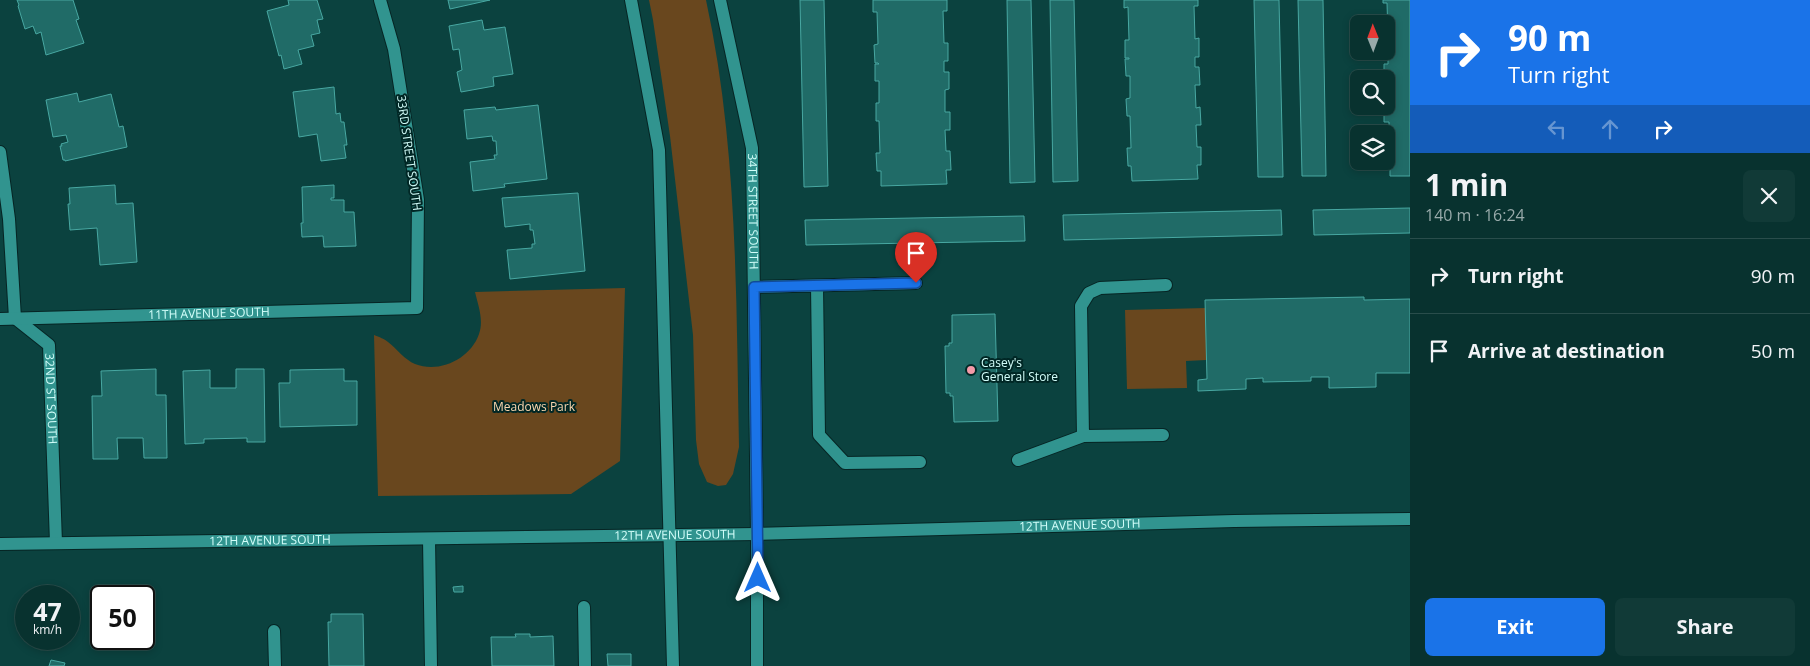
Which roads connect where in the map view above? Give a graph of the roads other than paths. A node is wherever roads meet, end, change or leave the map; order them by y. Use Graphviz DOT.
graph roads {
  1 [pos="380,0"];
  2 [pos="631,0"];
  3 [pos="720,0"];
  4 [pos="0,152"];
  5 [pos="916,283"];
  6 [pos="1166,285"];
  7 [pos="816,286"];
  8 [pos="754,287"];
  9 [pos="417,308"];
  10 [pos="15,318"];
  11 [pos="0,319"];
  12 [pos="0,329"];
  13 [pos="1164,435"];
  14 [pos="1083,436"];
  15 [pos="1018,460"];
  16 [pos="920,462"];
  17 [pos="1410,519"];
  18 [pos="757,534"];
  19 [pos="671,535"];
  20 [pos="430,539"];
  21 [pos="56,543"];
  22 [pos="0,544"];
  23 [pos="584,607"];
  24 [pos="274,631"];
  25 [pos="275,666"];
  26 [pos="431,666"];
  27 [pos="585,666"];
  28 [pos="673,666"];
  29 [pos="757,666"];
  1 -- 9 [label="street, 33RD STREET SOUTH"];
  2 -- 19 [label="street"];
  3 -- 8 [label="street, 34TH STREET SOUTH"];
  4 -- 10 [label="street"];
  5 -- 7 [label="street"];
  6 -- 14 [label="street"];
  7 -- 8 [label="street"];
  7 -- 16 [label="street"];
  8 -- 18 [label="street, 34TH STREET SOUTH"];
  9 -- 10 [label="street, 11TH AVENUE SOUTH"];
  10 -- 11 [label="street, 11TH AVENUE SOUTH"];
  10 -- 12 [label="street"];
  10 -- 21 [label="street, 32ND ST SOUTH"];
  13 -- 14 [label="street"];
  14 -- 15 [label="street"];
  17 -- 18 [label="street, 12TH AVENUE SOUTH"];
  18 -- 19 [label="street, 12TH AVENUE SOUTH"];
  18 -- 29 [label="street, 34TH STREET SOUTH"];
  19 -- 20 [label="street, 12TH AVENUE SOUTH"];
  19 -- 28 [label="street"];
  20 -- 21 [label="street, 12TH AVENUE SOUTH"];
  20 -- 26 [label="street"];
  21 -- 22 [label="street, 12TH AVENUE SOUTH"];
  23 -- 27 [label="street"];
  24 -- 25 [label="street"];
}
